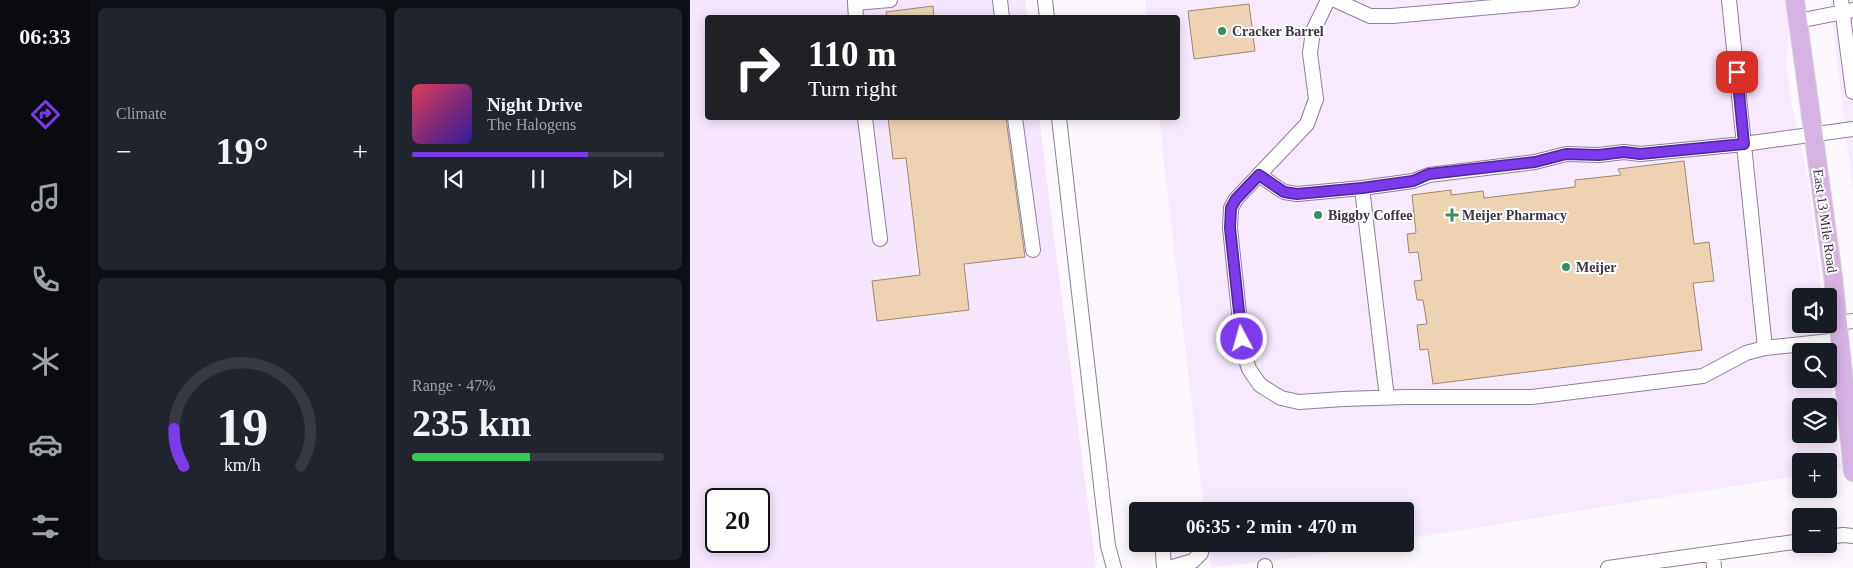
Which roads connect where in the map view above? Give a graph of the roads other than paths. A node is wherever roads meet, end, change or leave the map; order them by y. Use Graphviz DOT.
graph roads {
  1 [pos="890,0"];
  2 [pos="1000,0"];
  3 [pos="1045,0"];
  4 [pos="1328,0"];
  5 [pos="1335,0"];
  6 [pos="1572,0"];
  7 [pos="1729,0"];
  8 [pos="1795,0"];
  9 [pos="855,7"];
  10 [pos="1846,7"];
  11 [pos="1002,15"];
  12 [pos="1047,15"];
  13 [pos="1798,21"];
  14 [pos="1853,92"];
  15 [pos="865,120"];
  16 [pos="1015,120"];
  17 [pos="1059,120"];
  18 [pos="1853,129"];
  19 [pos="1813,134"];
  20 [pos="1744,144"];
  21 [pos="1259,175"];
  22 [pos="1362,188"];
  23 [pos="880,239"];
  24 [pos="1033,250"];
  25 [pos="1846,322"];
  26 [pos="1840,340"];
  27 [pos="1765,348"];
  28 [pos="1387,398"];
  29 [pos="1851,434"];
  30 [pos="1853,469"];
  31 [pos="1837,536"];
  32 [pos="1853,536"];
  33 [pos="1792,543"];
  34 [pos="1163,552"];
  35 [pos="1201,552"];
  36 [pos="1714,561"];
  37 [pos="1114,568"];
  38 [pos="1164,568"];
  39 [pos="1169,568"];
  40 [pos="1608,568"];
  1 -- 9 [label="street"];
  2 -- 11 [label="street"];
  3 -- 12 [label="street"];
  4 -- 21 [label="street"];
  5 -- 6 [label="street"];
  7 -- 20 [label="street"];
  8 -- 13 [label="main road, East 13 Mile Road"];
  10 -- 13 [label="street"];
  10 -- 14 [label="street"];
  13 -- 19 [label="main road, East 13 Mile Road"];
  15 -- 23 [label="street"];
  16 -- 24 [label="street"];
  17 -- 37 [label="street"];
  18 -- 19 [label="street"];
  19 -- 20 [label="street"];
  19 -- 25 [label="main road, East 13 Mile Road"];
  20 -- 22 [label="street"];
  20 -- 27 [label="street"];
  21 -- 22 [label="street"];
  21 -- 28 [label="street"];
  22 -- 28 [label="street"];
  25 -- 26 [label="main road, East 13 Mile Road"];
  26 -- 27 [label="street"];
  26 -- 29 [label="main road, East 13 Mile Road"];
  27 -- 28 [label="street"];
  29 -- 30 [label="main road, East 13 Mile Road"];
  31 -- 32 [label="street"];
  33 -- 36 [label="street"];
  34 -- 38 [label="street"];
  35 -- 39 [label="street"];
  36 -- 40 [label="street"];
}
